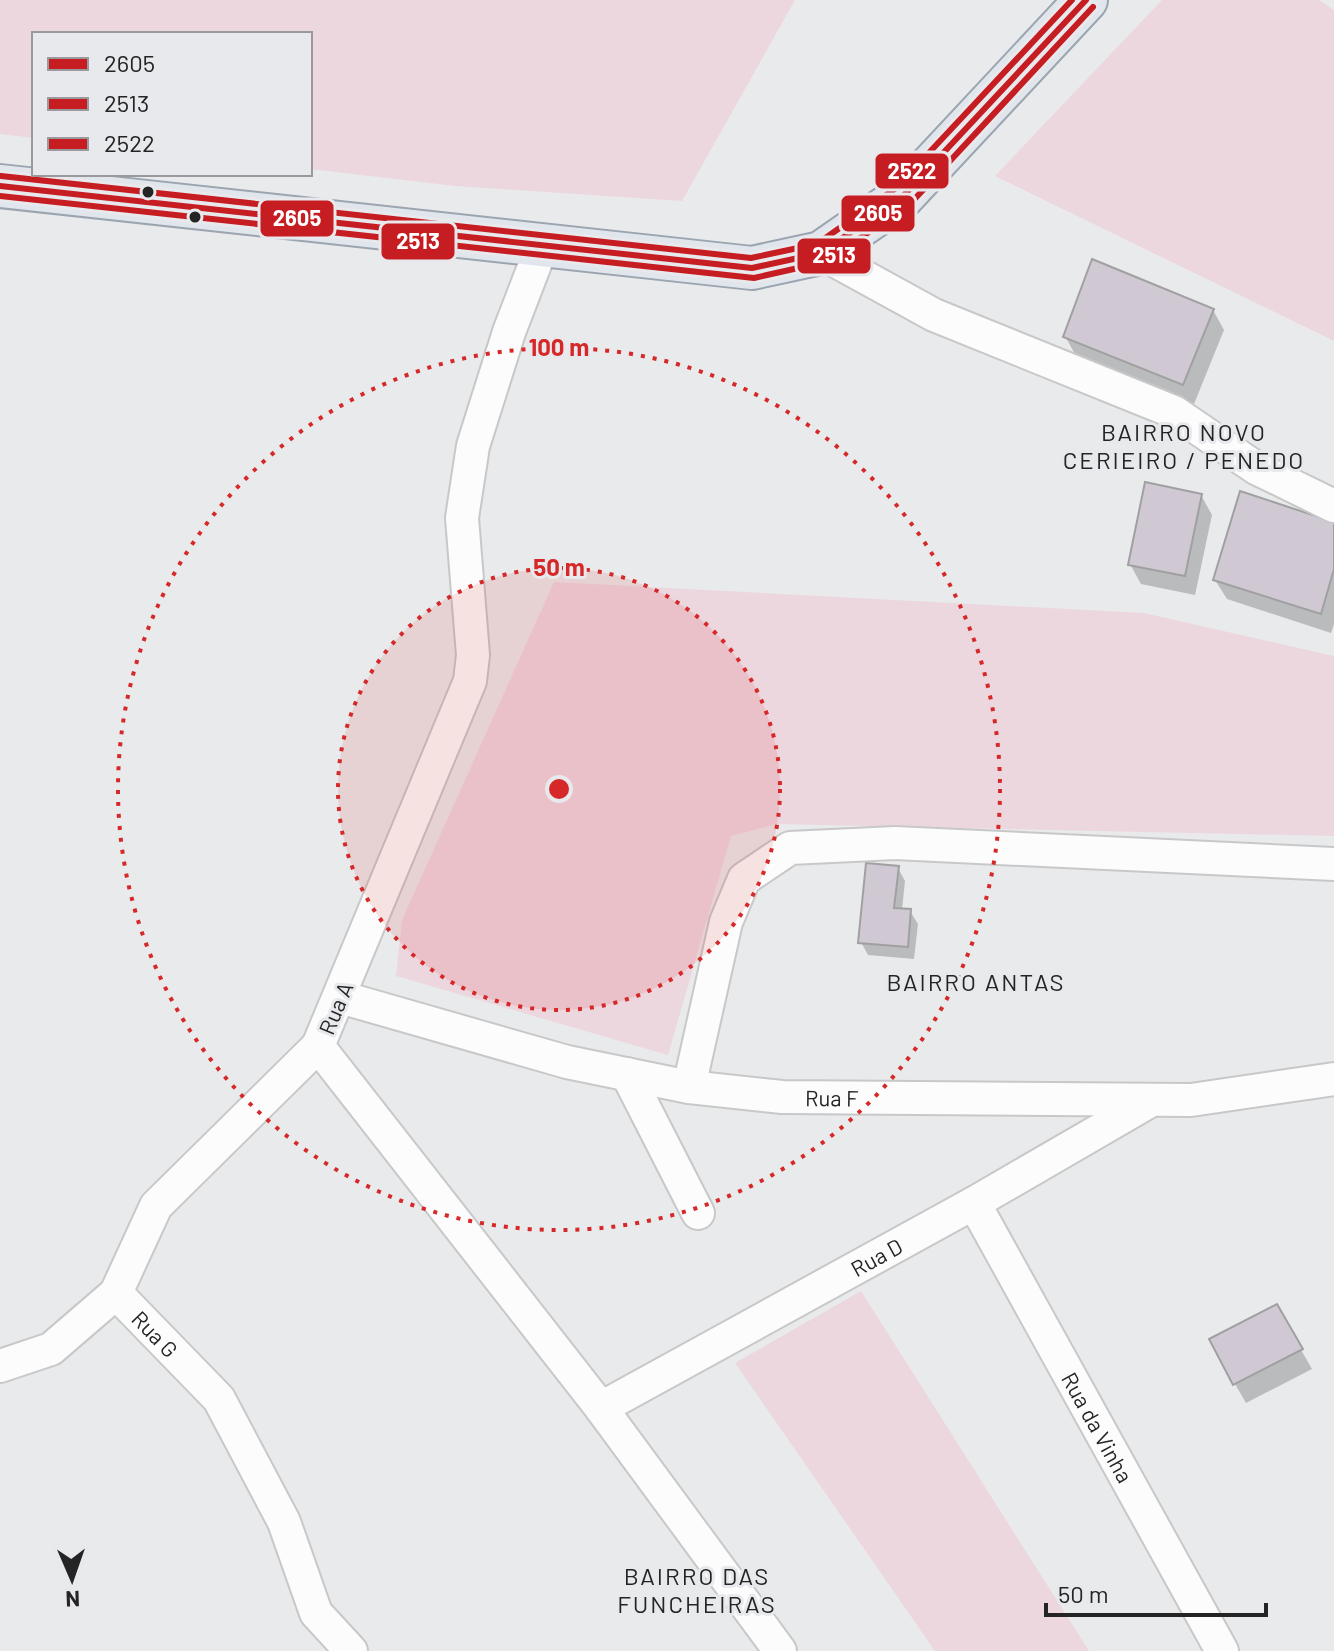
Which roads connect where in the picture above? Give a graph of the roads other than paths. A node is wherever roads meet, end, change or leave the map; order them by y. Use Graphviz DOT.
graph roads {
  1 [pos="1086,0"];
  2 [pos="0,186"];
  3 [pos="542,246"];
  4 [pos="821,253"];
  5 [pos="1334,506"];
  6 [pos="1334,864"];
  7 [pos="340,997"];
  8 [pos="318,1046"];
  9 [pos="627,1074"];
  10 [pos="1334,1079"];
  11 [pos="689,1087"];
  12 [pos="1150,1101"];
  13 [pos="974,1203"];
  14 [pos="698,1213"];
  15 [pos="116,1293"];
  16 [pos="0,1366"];
  17 [pos="601,1408"];
  18 [pos="351,1651"];
  19 [pos="780,1651"];
  20 [pos="1222,1651"];
  1 -- 4 [label="main road"];
  2 -- 3 [label="main road"];
  3 -- 4 [label="main road"];
  3 -- 7 [label="street, Rua A"];
  4 -- 5 [label="street"];
  6 -- 11 [label="street"];
  7 -- 8 [label="street, Rua A"];
  7 -- 9 [label="street, Rua F"];
  8 -- 15 [label="street, Rua G"];
  8 -- 17 [label="street, Rua A"];
  9 -- 11 [label="street, Rua F"];
  9 -- 14 [label="street"];
  10 -- 12 [label="street, Rua F"];
  11 -- 12 [label="street, Rua F"];
  12 -- 13 [label="street, Rua D"];
  13 -- 17 [label="street, Rua D"];
  13 -- 20 [label="street, Rua da Vinha"];
  15 -- 16 [label="street"];
  15 -- 18 [label="street, Rua G"];
  17 -- 19 [label="street, Rua A"];
}
